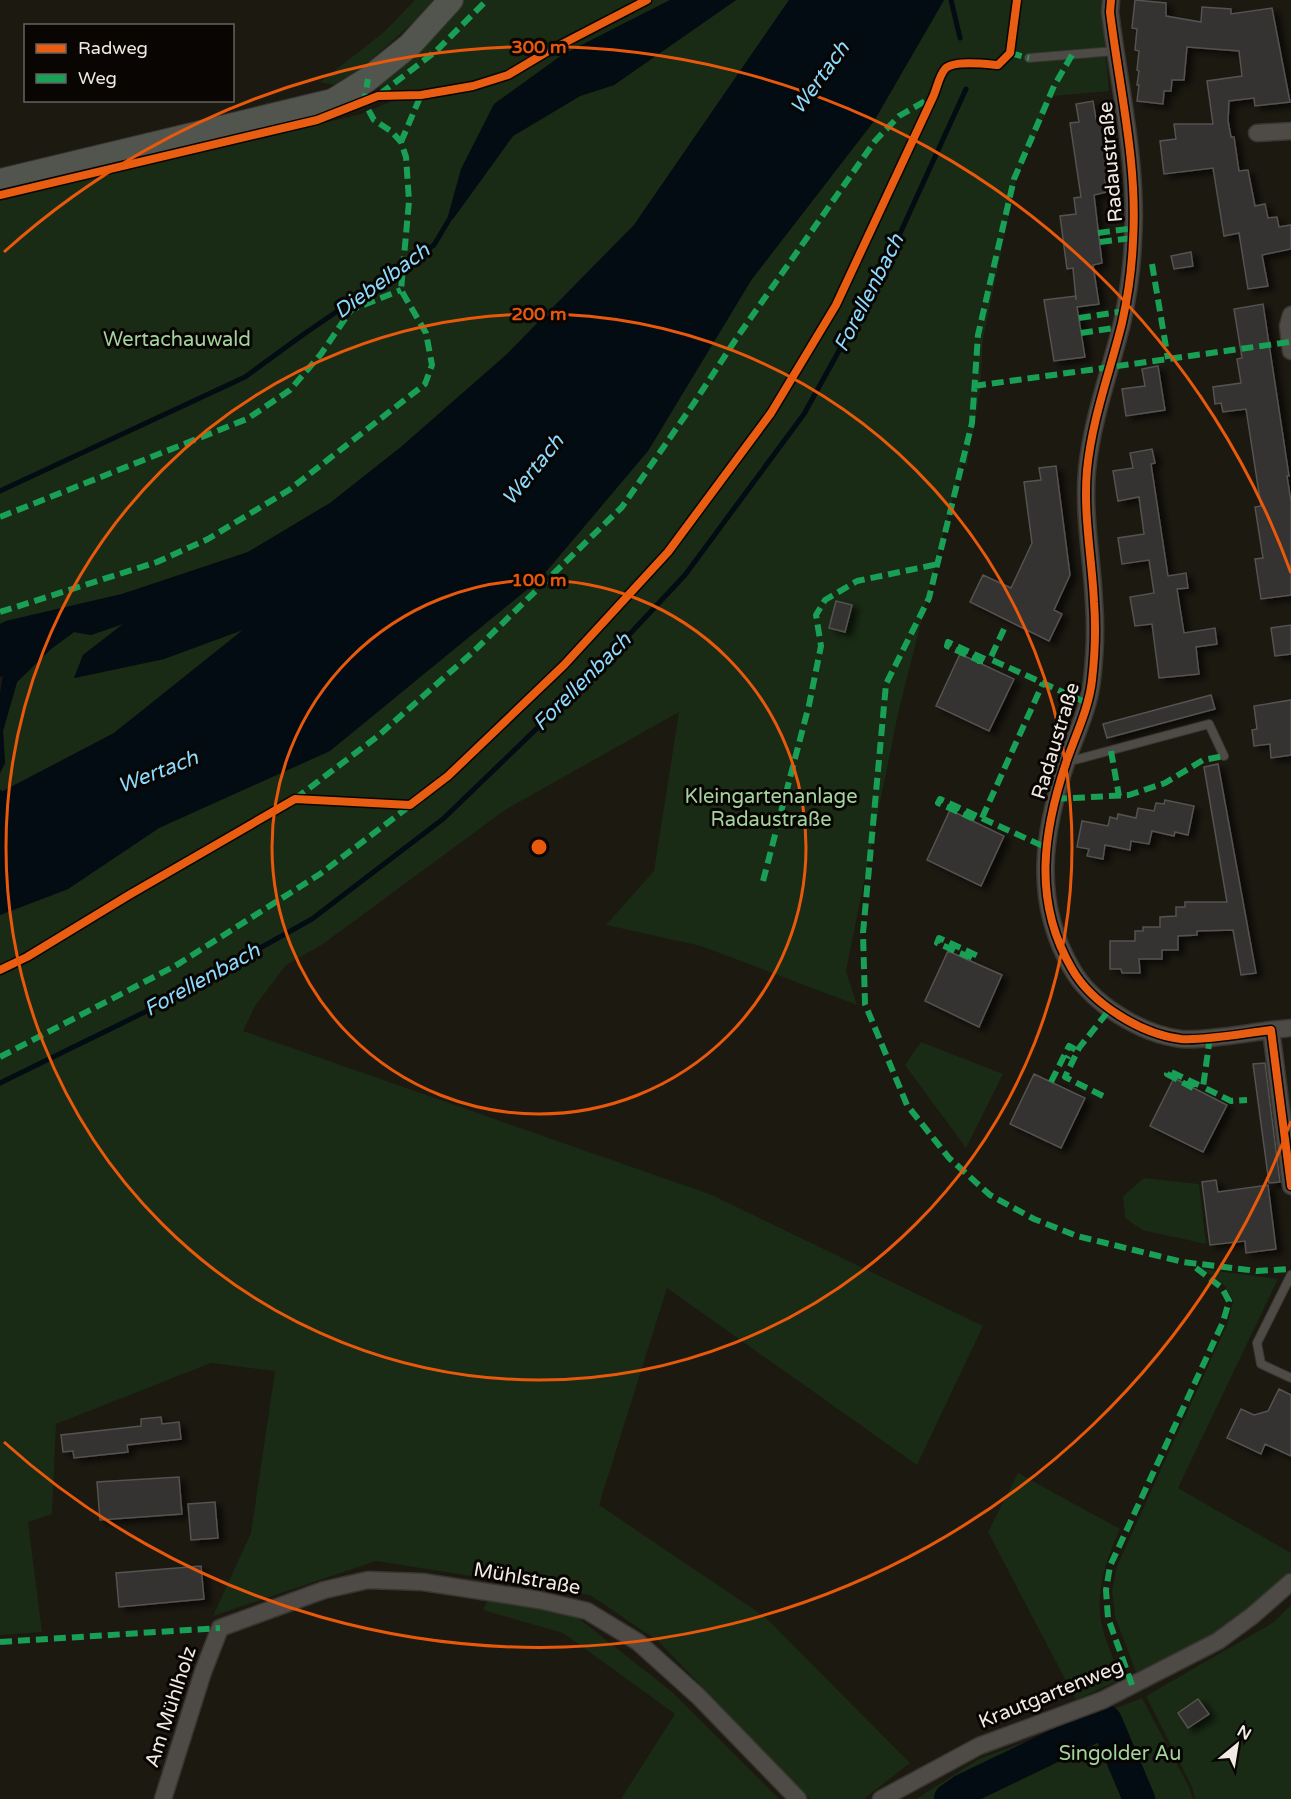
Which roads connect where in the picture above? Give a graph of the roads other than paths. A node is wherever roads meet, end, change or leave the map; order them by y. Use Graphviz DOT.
graph roads {
  1 [pos="451,0"];
  2 [pos="1112,0"];
  3 [pos="1114,51"];
  4 [pos="1029,58"];
  5 [pos="1291,131"];
  6 [pos="1257,133"];
  7 [pos="0,181"];
  8 [pos="1291,315"];
  9 [pos="1291,351"];
  10 [pos="1224,756"];
  11 [pos="1066,762"];
  12 [pos="1291,1028"];
  13 [pos="1271,1030"];
  14 [pos="1291,1186"];
  15 [pos="1291,1275"];
  16 [pos="1291,1378"];
  17 [pos="1291,1582"];
  18 [pos="220,1628"];
  19 [pos="162,1799"];
  20 [pos="798,1799"];
  21 [pos="881,1799"];
  1 -- 7 [label="street"];
  2 -- 3 [label="street, Radaustraße"];
  3 -- 4 [label="lane"];
  3 -- 11 [label="street, Radaustraße"];
  5 -- 6 [label="street"];
  8 -- 9 [label="street"];
  10 -- 11 [label="lane"];
  11 -- 13 [label="street, Radaustraße"];
  12 -- 13 [label="street, Radaustraße"];
  13 -- 14 [label="street"];
  15 -- 16 [label="lane"];
  17 -- 21 [label="street, Krautgartenweg"];
  18 -- 19 [label="street, Am Mühlholz"];
  18 -- 20 [label="street, Mühlstraße"];
}
